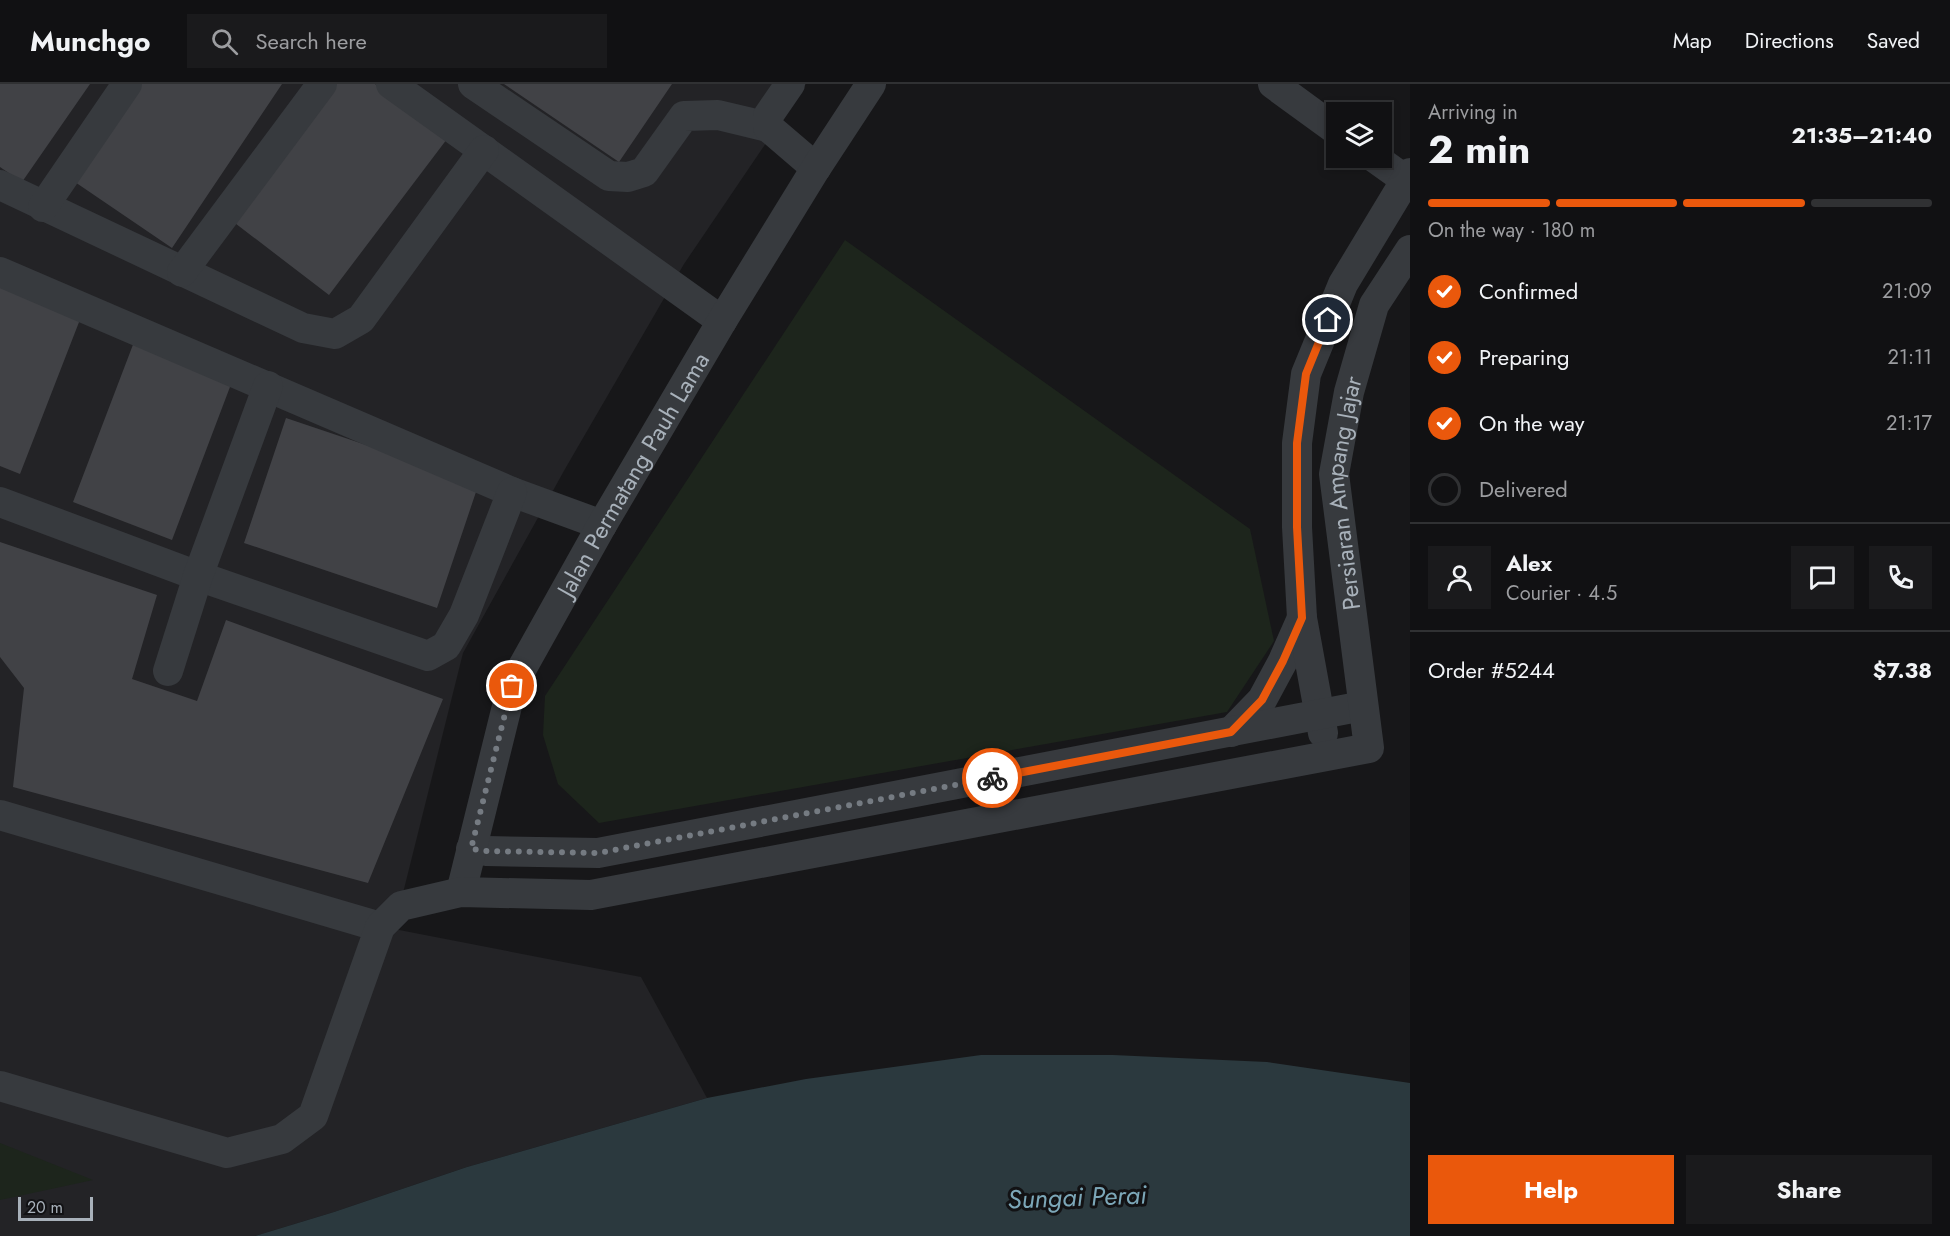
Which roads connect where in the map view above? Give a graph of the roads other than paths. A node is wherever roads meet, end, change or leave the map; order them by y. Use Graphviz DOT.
graph roads {
  1 [pos="128,84"];
  2 [pos="322,84"];
  3 [pos="391,84"];
  4 [pos="473,84"];
  5 [pos="790,84"];
  6 [pos="871,84"];
  7 [pos="1273,84"];
  8 [pos="1326,123"];
  9 [pos="768,127"];
  10 [pos="484,150"];
  11 [pos="816,168"];
  12 [pos="1392,168"];
  13 [pos="1408,178"];
  14 [pos="0,185"];
  15 [pos="43,207"];
  16 [pos="1410,250"];
  17 [pos="0,272"];
  18 [pos="182,272"];
  19 [pos="722,321"];
  20 [pos="268,386"];
  21 [pos="513,492"];
  22 [pos="0,502"];
  23 [pos="602,525"];
  24 [pos="198,576"];
  25 [pos="1302,618"];
  26 [pos="168,671"];
  27 [pos="1363,706"];
  28 [pos="1320,714"];
  29 [pos="1231,732"];
  30 [pos="1328,756"];
  31 [pos="0,815"];
  32 [pos="471,849"];
  33 [pos="461,892"];
  34 [pos="380,927"];
  35 [pos="0,1086"];
  1 -- 15 [label="street"];
  2 -- 18 [label="street"];
  3 -- 10 [label="street"];
  4 -- 9 [label="street"];
  5 -- 9 [label="street"];
  6 -- 11 [label="street, Jalan Permatang Pauh Lama"];
  7 -- 8 [label="street"];
  9 -- 11 [label="street"];
  10 -- 18 [label="street"];
  10 -- 19 [label="street"];
  11 -- 19 [label="street, Jalan Permatang Pauh Lama"];
  12 -- 13 [label="street"];
  13 -- 25 [label="street, Persiaran Ampang Jajar"];
  14 -- 15 [label="street"];
  15 -- 18 [label="street"];
  16 -- 27 [label="street, Persiaran Ampang Jajar"];
  17 -- 20 [label="street"];
  19 -- 23 [label="street, Jalan Permatang Pauh Lama"];
  20 -- 21 [label="street"];
  20 -- 24 [label="street"];
  21 -- 23 [label="street"];
  21 -- 24 [label="street"];
  22 -- 24 [label="street"];
  23 -- 32 [label="street, Jalan Permatang Pauh Lama"];
  24 -- 26 [label="street"];
  25 -- 28 [label="street, Persiaran Ampang Jajar"];
  25 -- 29 [label="street"];
  27 -- 28 [label="street"];
  27 -- 30 [label="street, Persiaran Ampang Jajar"];
  28 -- 29 [label="street"];
  28 -- 30 [label="street, Persiaran Ampang Jajar"];
  29 -- 32 [label="street"];
  30 -- 33 [label="street"];
  31 -- 34 [label="street"];
  32 -- 33 [label="street, Jalan Permatang Pauh Lama"];
  33 -- 34 [label="street"];
  34 -- 35 [label="street"];
}
